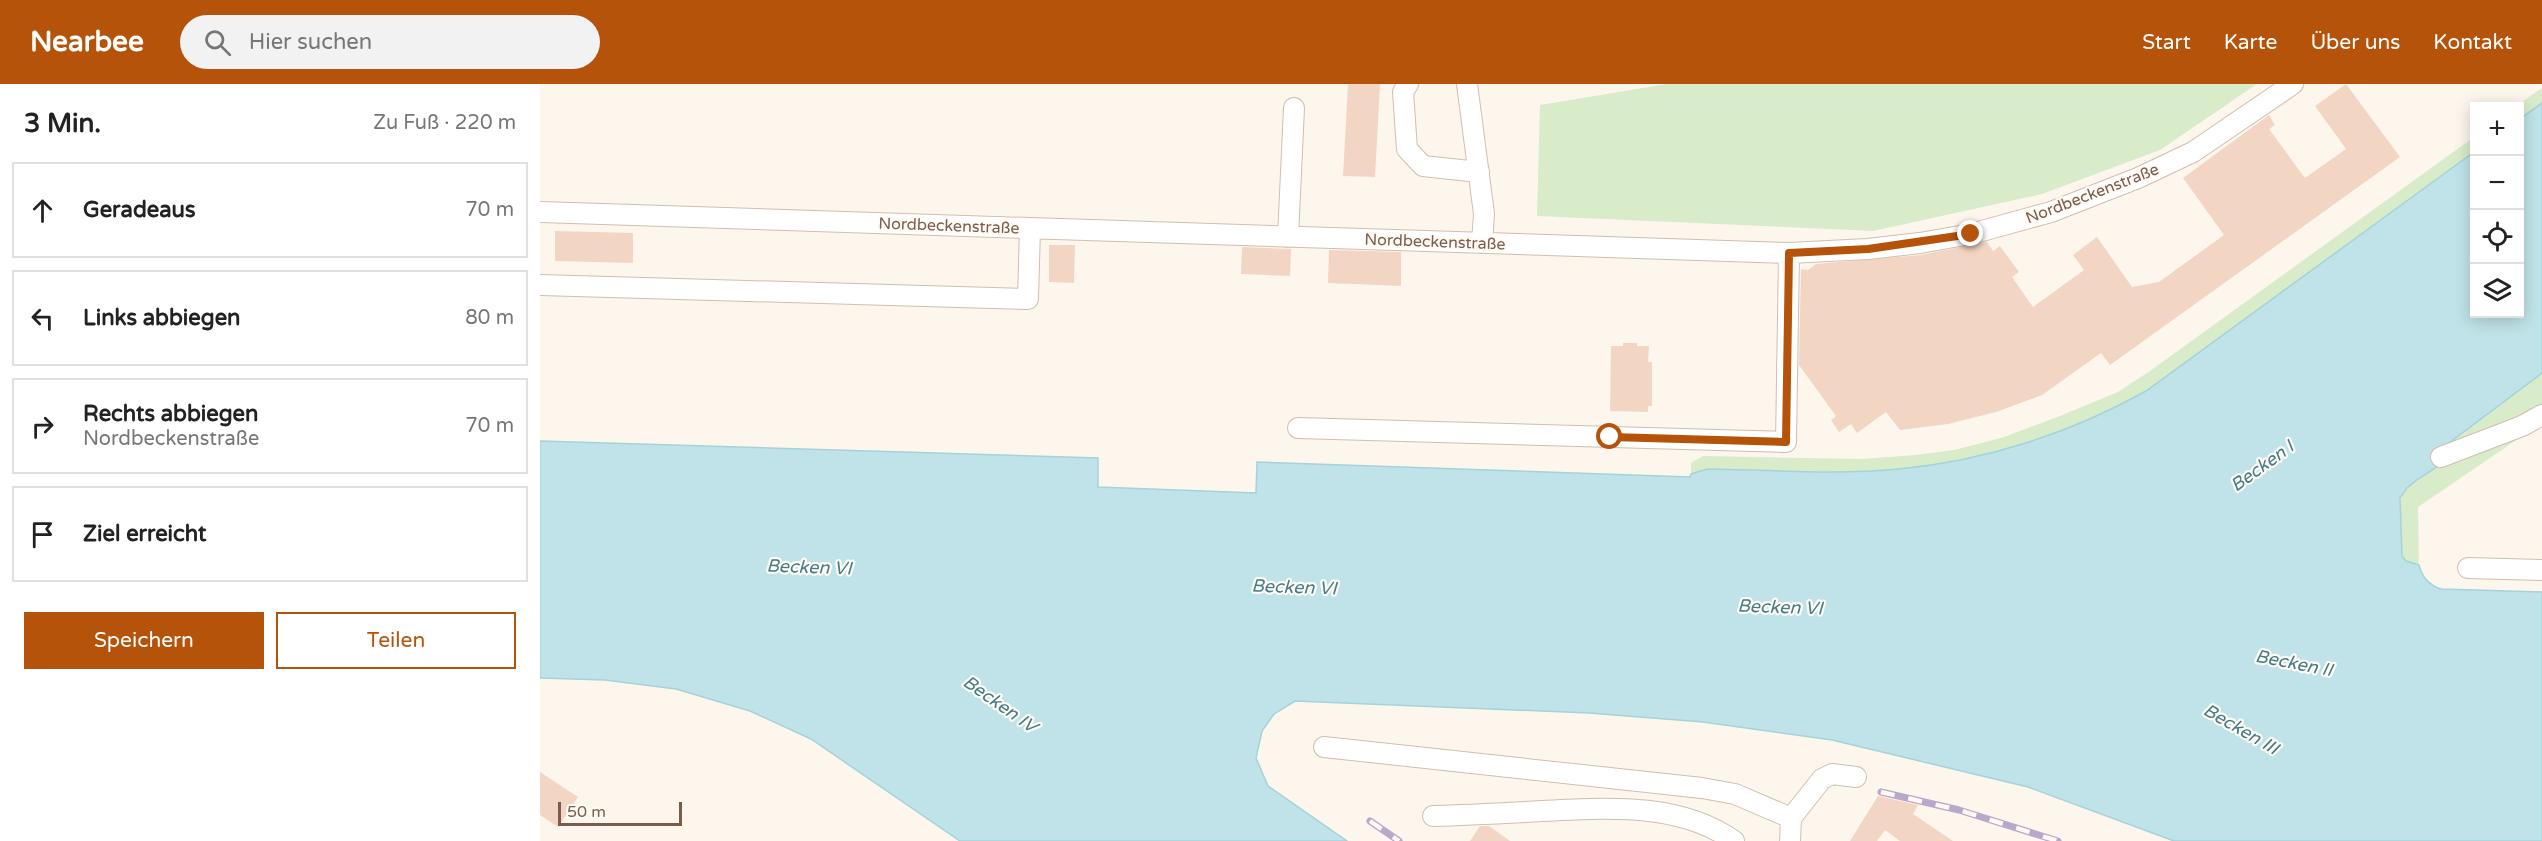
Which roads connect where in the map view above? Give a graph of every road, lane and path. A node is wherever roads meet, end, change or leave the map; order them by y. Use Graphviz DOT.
graph roads {
  1 [pos="1408,84"];
  2 [pos="1467,84"];
  3 [pos="2292,84"];
  4 [pos="1294,108"];
  5 [pos="1479,172"];
  6 [pos="540,212"];
  7 [pos="1030,234"];
  8 [pos="1288,237"];
  9 [pos="1482,243"];
  10 [pos="1789,253"];
  11 [pos="540,285"];
  12 [pos="2542,415"];
  13 [pos="1298,428"];
  14 [pos="2441,457"];
  15 [pos="2468,568"];
  16 [pos="2542,570"];
  17 [pos="1324,747"];
  18 [pos="1856,777"];
  19 [pos="1433,816"];
  20 [pos="1791,818"];
  21 [pos="1734,841"];
  22 [pos="1790,841"];
  1 -- 5 [label="street"];
  2 -- 5 [label="street"];
  3 -- 10 [label="street, Nordbeckenstraße"];
  4 -- 8 [label="street"];
  5 -- 9 [label="street"];
  6 -- 7 [label="street, Nordbeckenstraße"];
  7 -- 8 [label="street, Nordbeckenstraße"];
  7 -- 11 [label="street"];
  8 -- 9 [label="street, Nordbeckenstraße"];
  9 -- 10 [label="street, Nordbeckenstraße"];
  10 -- 13 [label="street"];
  12 -- 14 [label="street"];
  15 -- 16 [label="street"];
  17 -- 20 [label="street"];
  18 -- 20 [label="street"];
  19 -- 21 [label="street"];
  20 -- 22 [label="street"];
}
